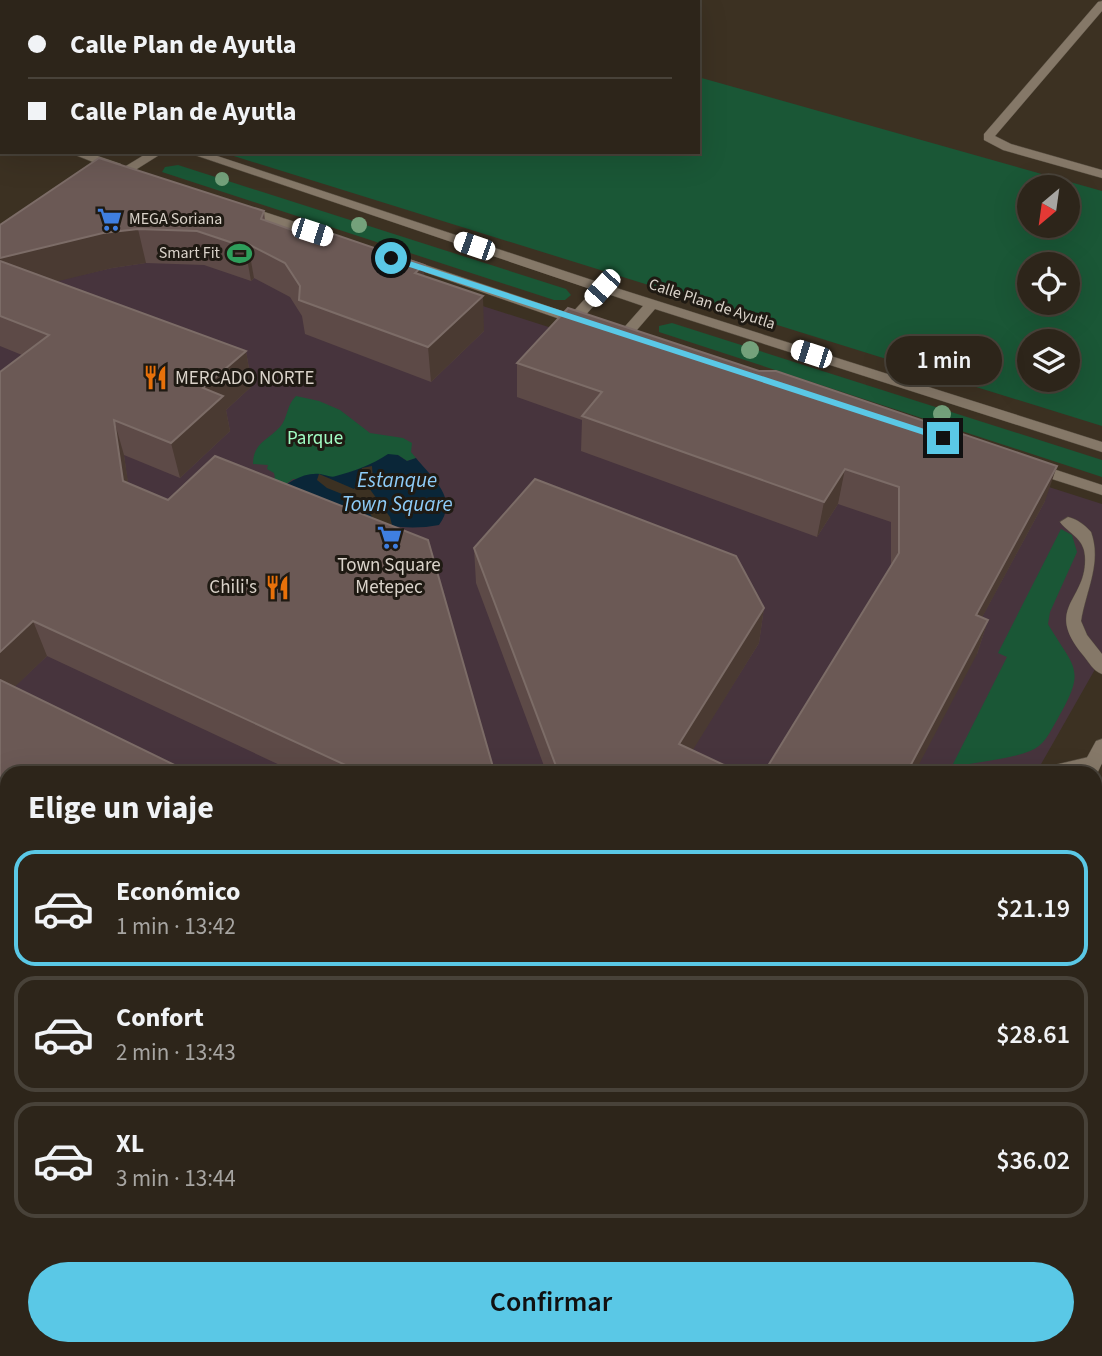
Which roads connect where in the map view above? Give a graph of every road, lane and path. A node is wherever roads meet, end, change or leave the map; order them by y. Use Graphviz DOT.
graph roads {
  1 [pos="1102,4"];
  2 [pos="80,154"];
  3 [pos="156,154"];
  4 [pos="198,154"];
  5 [pos="135,173"];
  6 [pos="1102,174"];
  7 [pos="105,185"];
  8 [pos="233,206"];
  9 [pos="351,245"];
  10 [pos="391,258"];
  11 [pos="602,288"];
  12 [pos="653,303"];
  13 [pos="574,319"];
  14 [pos="1102,447"];
  15 [pos="1022,464"];
  16 [pos="1102,490"];
  17 [pos="1068,522"];
  18 [pos="1102,667"];
  19 [pos="1102,746"];
  20 [pos="1091,766"];
  1 -- 6 [label="street"];
  2 -- 5 [label="street"];
  3 -- 5 [label="street"];
  4 -- 11 [label="street, Calle Plan de Ayutla"];
  5 -- 7 [label="street"];
  8 -- 9 [label="street"];
  10 -- 13 [label="street"];
  11 -- 12 [label="street, Calle Plan de Ayutla"];
  11 -- 13 [label="street"];
  12 -- 13 [label="street, Calle Plan de Ayutla"];
  12 -- 14 [label="street, Calle Plan de Ayutla"];
  15 -- 16 [label="street"];
  17 -- 18 [label="street"];
  19 -- 20 [label="street"];
}
